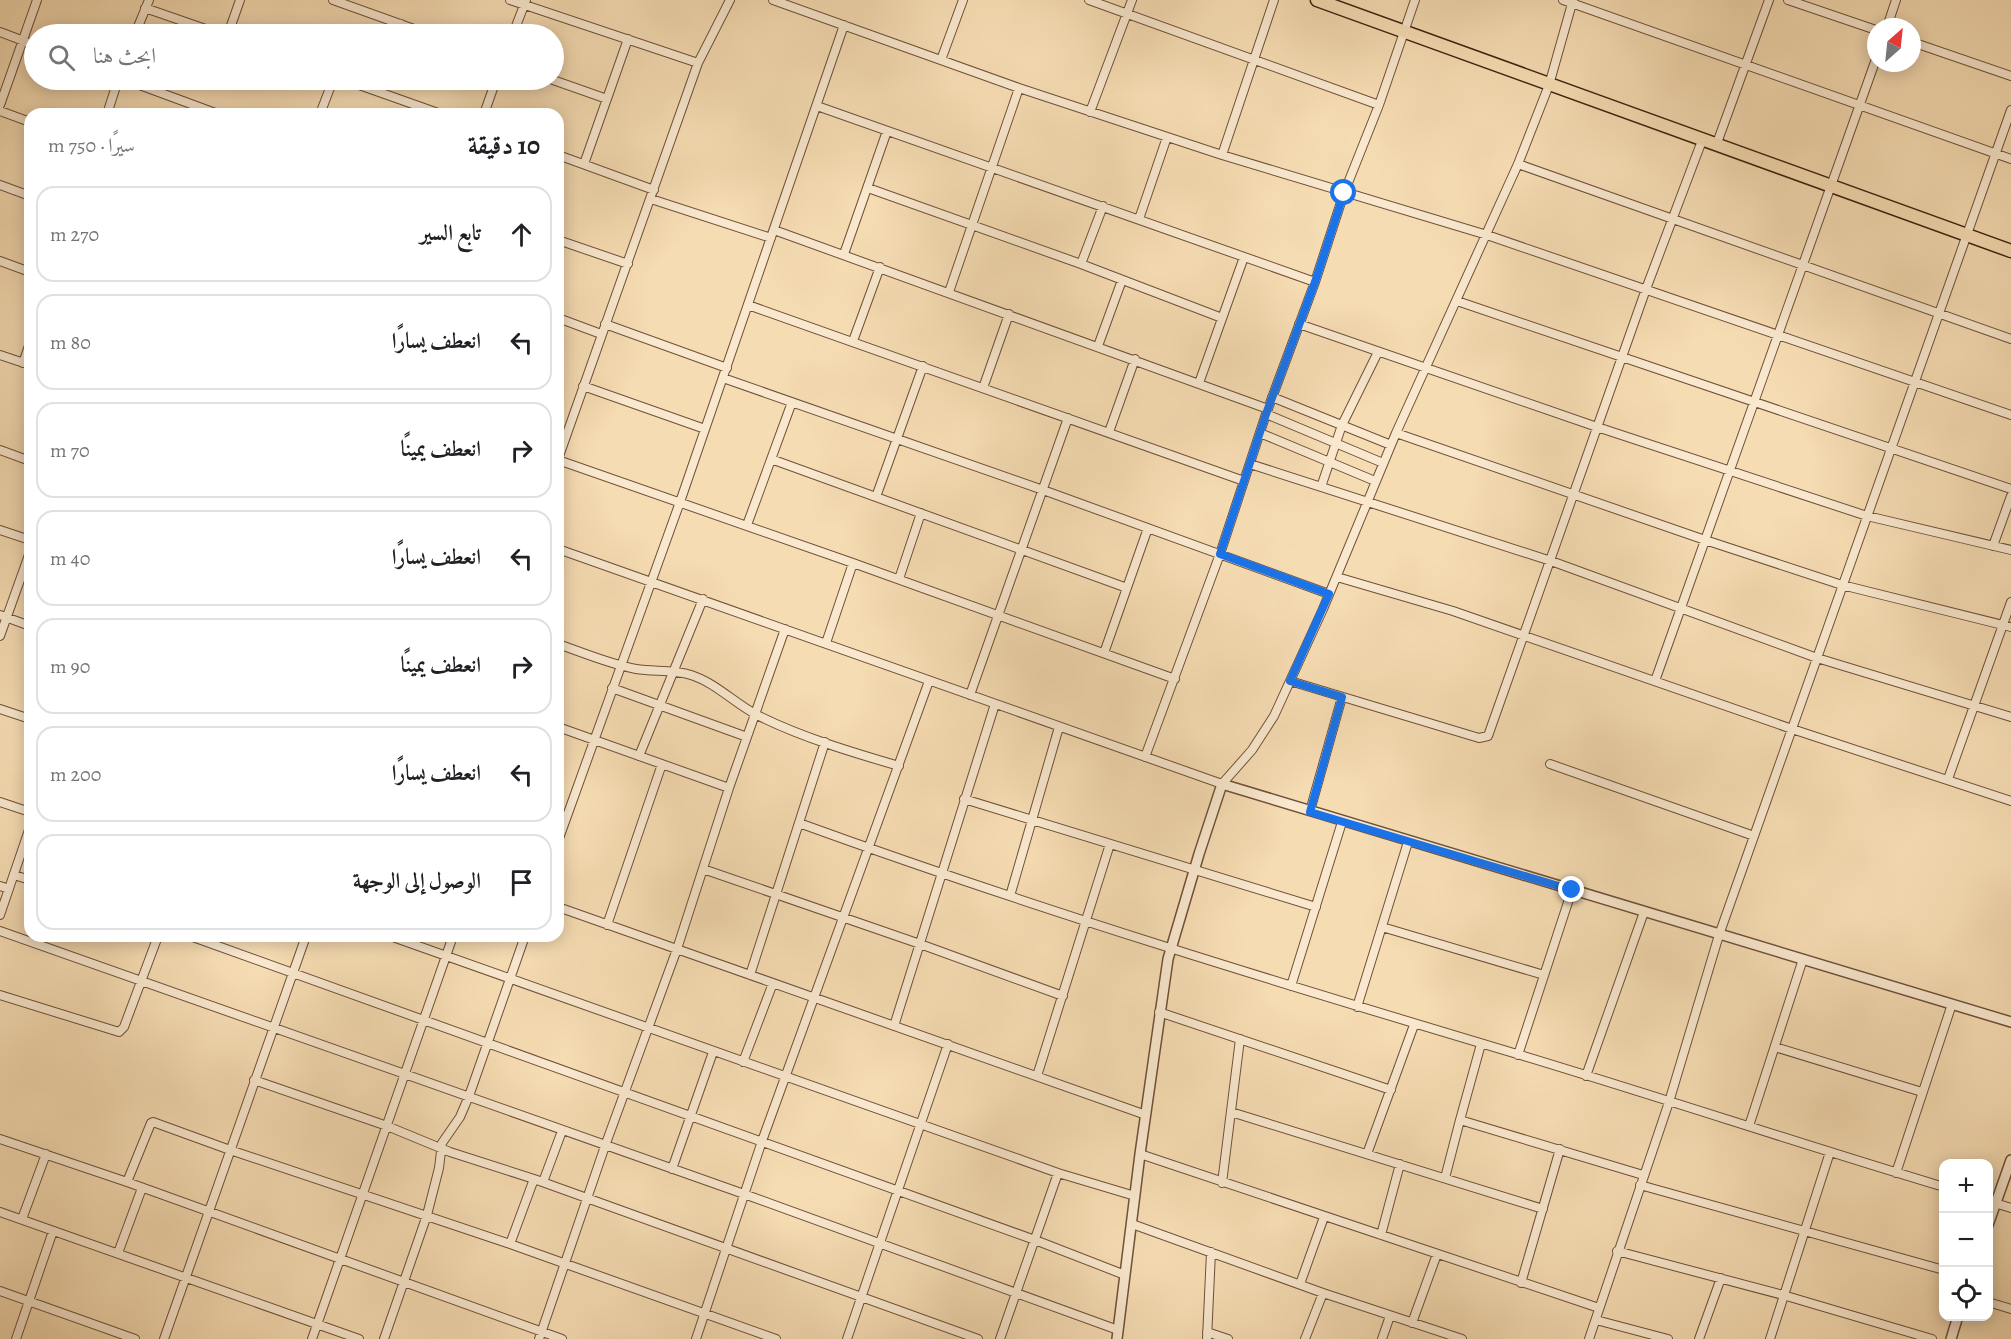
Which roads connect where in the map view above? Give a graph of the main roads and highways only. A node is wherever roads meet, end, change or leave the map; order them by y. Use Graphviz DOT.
graph roads {
  1 [pos="1317,0"];
  2 [pos="2011,251"];
  1 -- 2 [label="main road"];
}
